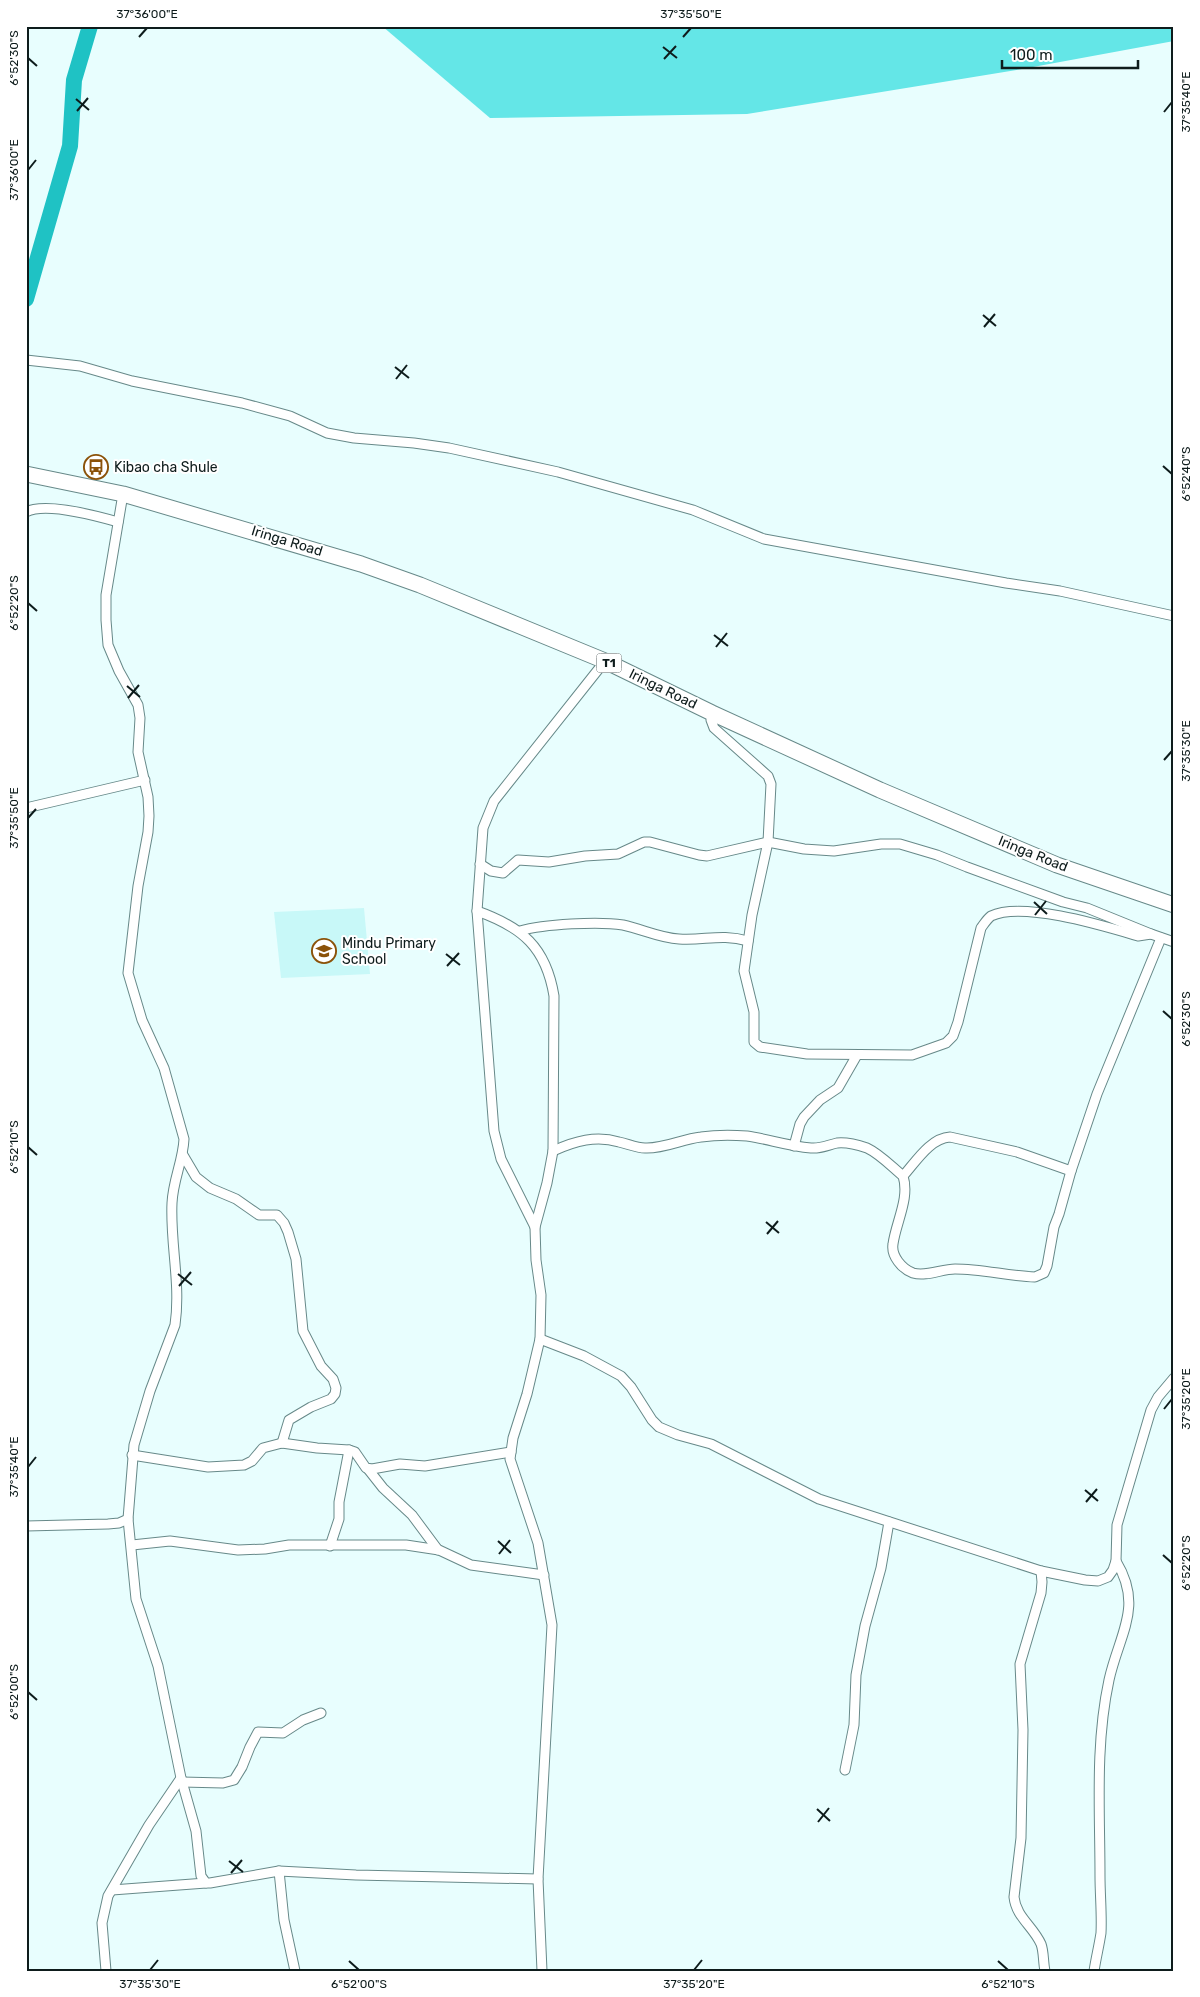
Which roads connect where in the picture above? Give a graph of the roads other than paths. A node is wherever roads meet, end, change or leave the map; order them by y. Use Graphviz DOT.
graph roads {
  1 [pos="26,360"];
  2 [pos="26,474"];
  3 [pos="122,494"];
  4 [pos="26,512"];
  5 [pos="118,522"];
  6 [pos="1174,616"];
  7 [pos="605,661"];
  8 [pos="712,713"];
  9 [pos="145,780"];
  10 [pos="26,808"];
  11 [pos="768,842"];
  12 [pos="480,864"];
  13 [pos="1174,905"];
  14 [pos="477,911"];
  15 [pos="520,931"];
  16 [pos="1151,934"];
  17 [pos="1161,938"];
  18 [pos="748,941"];
  19 [pos="1174,942"];
  20 [pos="857,1055"];
  21 [pos="794,1146"];
  22 [pos="553,1151"];
  23 [pos="183,1155"];
  24 [pos="1071,1171"];
  25 [pos="902,1176"];
  26 [pos="535,1226"];
  27 [pos="540,1338"];
  28 [pos="1174,1378"];
  29 [pos="282,1443"];
  30 [pos="349,1450"];
  31 [pos="511,1452"];
  32 [pos="132,1455"];
  33 [pos="368,1469"];
  34 [pos="128,1519"];
  35 [pos="889,1522"];
  36 [pos="26,1526"];
  37 [pos="132,1545"];
  38 [pos="330,1546"];
  39 [pos="439,1550"];
  40 [pos="1116,1561"];
  41 [pos="1041,1571"];
  42 [pos="544,1575"];
  43 [pos="321,1713"];
  44 [pos="845,1770"];
  45 [pos="182,1780"];
  46 [pos="279,1871"];
  47 [pos="538,1879"];
  48 [pos="206,1883"];
  49 [pos="112,1890"];
  50 [pos="106,1971"];
  51 [pos="295,1971"];
  52 [pos="542,1971"];
  53 [pos="1046,1971"];
  54 [pos="1094,1971"];
  1 -- 6 [label="street"];
  2 -- 3 [label="highway, Iringa Road / T1"];
  3 -- 5 [label="street"];
  3 -- 7 [label="highway, Iringa Road / T1"];
  4 -- 5 [label="street"];
  5 -- 9 [label="street"];
  7 -- 8 [label="highway, Iringa Road / T1"];
  7 -- 12 [label="street"];
  8 -- 11 [label="street"];
  8 -- 13 [label="highway, Iringa Road / T1"];
  9 -- 10 [label="street"];
  9 -- 23 [label="street"];
  11 -- 12 [label="street"];
  11 -- 16 [label="street"];
  11 -- 18 [label="street"];
  12 -- 14 [label="street"];
  14 -- 15 [label="street"];
  14 -- 26 [label="street"];
  15 -- 18 [label="street"];
  15 -- 22 [label="street"];
  16 -- 17 [label="street"];
  16 -- 20 [label="street"];
  17 -- 19 [label="street"];
  17 -- 24 [label="street"];
  18 -- 20 [label="street"];
  20 -- 21 [label="street"];
  21 -- 22 [label="street"];
  21 -- 25 [label="street"];
  22 -- 26 [label="street"];
  23 -- 29 [label="street"];
  23 -- 32 [label="street"];
  24 -- 25 [label="street"];
  24 -- 25 [label="street"];
  26 -- 27 [label="street"];
  27 -- 31 [label="street"];
  27 -- 35 [label="street"];
  28 -- 40 [label="street"];
  29 -- 30 [label="street"];
  29 -- 32 [label="street"];
  30 -- 33 [label="street"];
  30 -- 38 [label="street"];
  31 -- 33 [label="street"];
  31 -- 42 [label="street"];
  32 -- 34 [label="street"];
  33 -- 39 [label="street"];
  34 -- 36 [label="street"];
  34 -- 37 [label="street"];
  35 -- 41 [label="street"];
  35 -- 44 [label="street"];
  37 -- 38 [label="street"];
  37 -- 45 [label="street"];
  38 -- 39 [label="street"];
  39 -- 42 [label="street"];
  40 -- 41 [label="street"];
  40 -- 54 [label="street"];
  41 -- 53 [label="street"];
  42 -- 47 [label="street"];
  43 -- 45 [label="street"];
  45 -- 48 [label="street"];
  45 -- 49 [label="street"];
  46 -- 47 [label="street"];
  46 -- 48 [label="street"];
  46 -- 51 [label="street"];
  47 -- 52 [label="street"];
  48 -- 49 [label="street"];
  49 -- 50 [label="street"];
}
